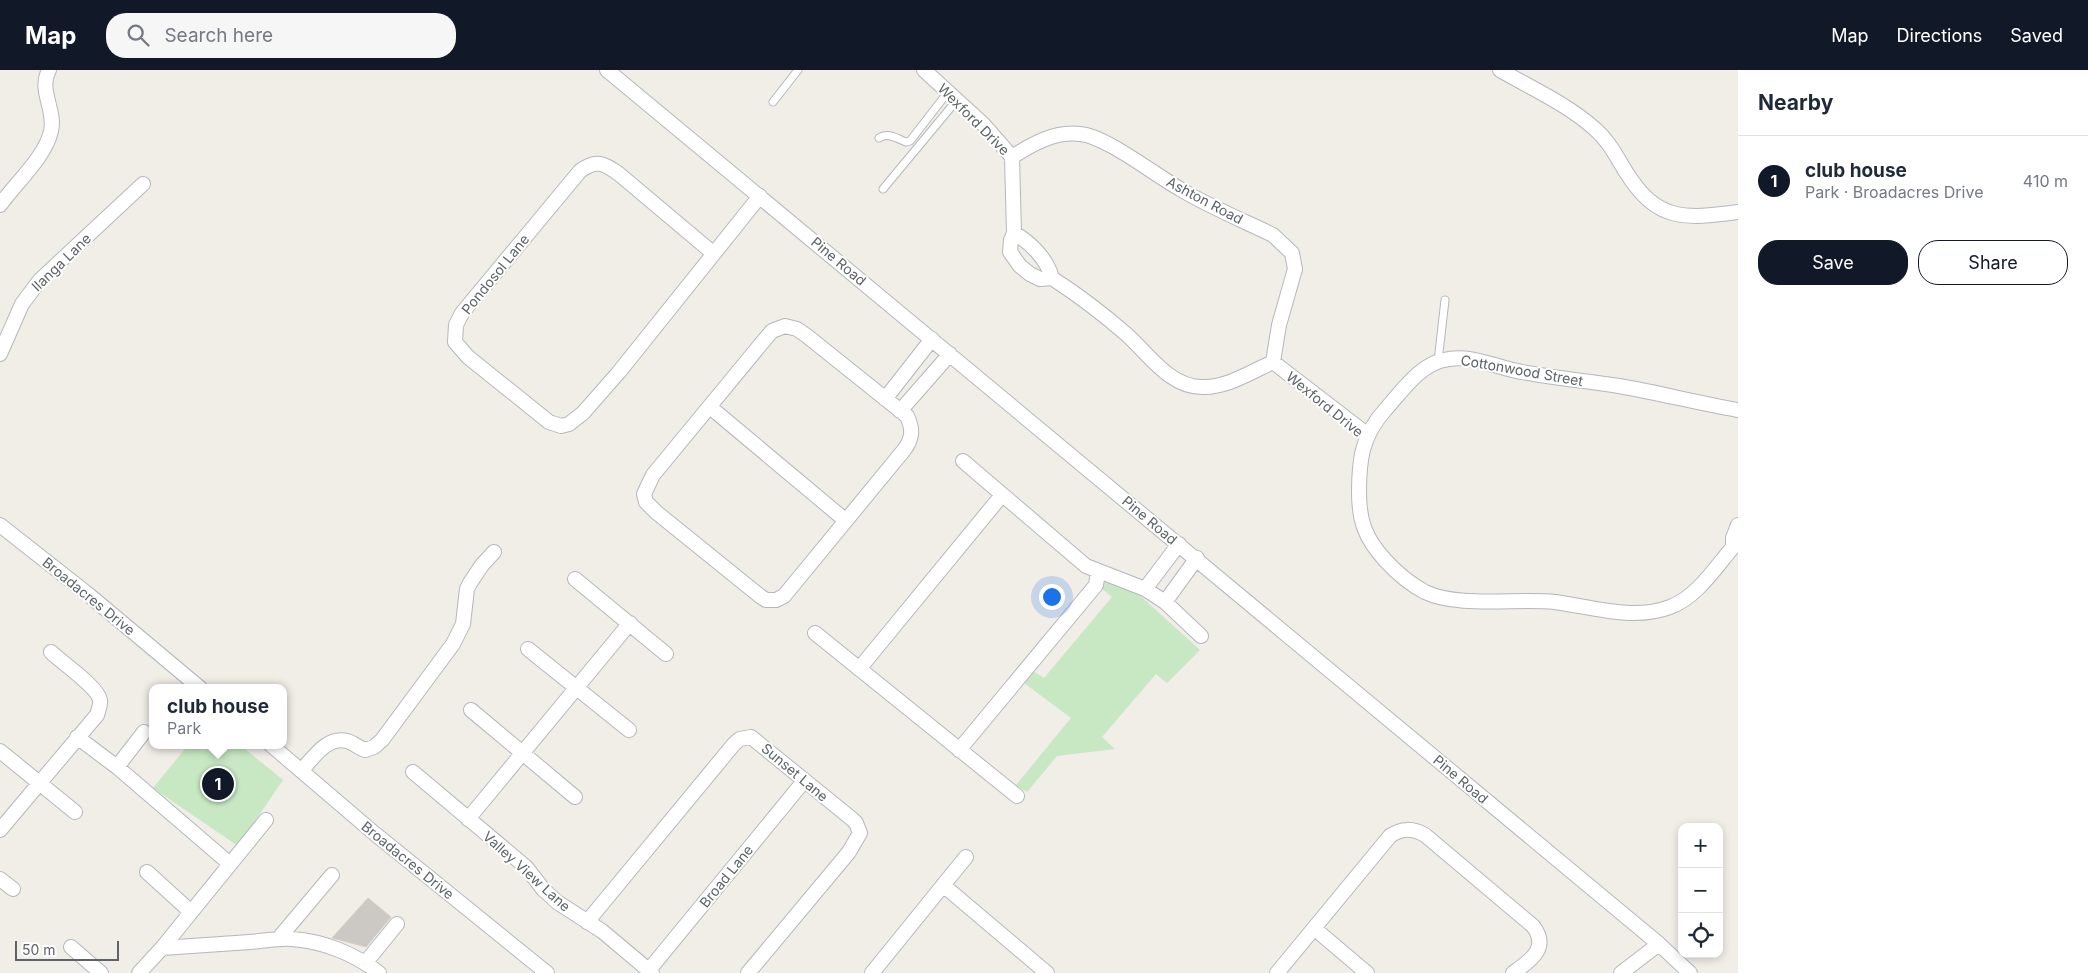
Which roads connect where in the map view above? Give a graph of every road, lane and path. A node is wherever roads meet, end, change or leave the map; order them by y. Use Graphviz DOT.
graph roads {
  1 [pos="49,70"];
  2 [pos="607,70"];
  3 [pos="798,70"];
  4 [pos="924,70"];
  5 [pos="1500,70"];
  6 [pos="952,96"];
  7 [pos="774,102"];
  8 [pos="879,138"];
  9 [pos="1012,157"];
  10 [pos="143,184"];
  11 [pos="883,189"];
  12 [pos="760,196"];
  13 [pos="0,205"];
  14 [pos="1738,212"];
  15 [pos="1014,233"];
  16 [pos="713,253"];
  17 [pos="1052,278"];
  18 [pos="1445,300"];
  19 [pos="932,338"];
  20 [pos="0,354"];
  21 [pos="950,354"];
  22 [pos="1438,361"];
  23 [pos="1273,362"];
  24 [pos="885,399"];
  25 [pos="710,407"];
  26 [pos="1738,410"];
  27 [pos="900,411"];
  28 [pos="1368,435"];
  29 [pos="963,462"];
  30 [pos="1002,495"];
  31 [pos="844,520"];
  32 [pos="0,525"];
  33 [pos="1738,525"];
  34 [pos="1180,544"];
  35 [pos="1736,546"];
  36 [pos="494,552"];
  37 [pos="1197,558"];
  38 [pos="1098,572"];
  39 [pos="575,579"];
  40 [pos="1145,588"];
  41 [pos="1164,602"];
  42 [pos="630,623"];
  43 [pos="815,633"];
  44 [pos="1202,636"];
  45 [pos="528,649"];
  46 [pos="51,652"];
  47 [pos="666,654"];
  48 [pos="859,669"];
  49 [pos="195,684"];
  50 [pos="577,688"];
  51 [pos="471,710"];
  52 [pos="629,730"];
  53 [pos="144,732"];
  54 [pos="77,737"];
  55 [pos="276,749"];
  56 [pos="959,750"];
  57 [pos="0,751"];
  58 [pos="523,754"];
  59 [pos="117,767"];
  60 [pos="302,770"];
  61 [pos="413,772"];
  62 [pos="804,781"];
  63 [pos="40,783"];
  64 [pos="1018,796"];
  65 [pos="575,797"];
  66 [pos="75,812"];
  67 [pos="468,819"];
  68 [pos="266,820"];
  69 [pos="0,830"];
  70 [pos="966,857"];
  71 [pos="230,864"];
  72 [pos="146,872"];
  73 [pos="332,875"];
  74 [pos="0,879"];
  75 [pos="943,885"];
  76 [pos="13,889"];
  77 [pos="191,912"];
  78 [pos="587,922"];
  79 [pos="397,924"];
  80 [pos="1315,929"];
  81 [pos="279,938"];
  82 [pos="1659,944"];
  83 [pos="71,946"];
  84 [pos="162,948"];
  85 [pos="366,962"];
  86 [pos="651,972"];
  87 [pos="101,973"];
  88 [pos="139,973"];
  89 [pos="379,973"];
  90 [pos="547,973"];
  91 [pos="748,973"];
  92 [pos="872,973"];
  93 [pos="1047,973"];
  94 [pos="1278,973"];
  95 [pos="1367,973"];
  96 [pos="1513,973"];
  97 [pos="1621,973"];
  98 [pos="1690,973"];
  1 -- 13 [label="street"];
  2 -- 12 [label="street, Pine Road"];
  3 -- 7 [label="lane"];
  4 -- 6 [label="street, Wexford Drive"];
  5 -- 14 [label="street"];
  6 -- 8 [label="lane"];
  6 -- 9 [label="street, Wexford Drive"];
  6 -- 11 [label="lane"];
  9 -- 15 [label="street, Wexford Drive"];
  9 -- 23 [label="street, Ashton Road"];
  10 -- 20 [label="street, Ilanga Lane"];
  12 -- 16 [label="street, Pondosol Lane"];
  12 -- 19 [label="street, Pine Road"];
  15 -- 17 [label="street, Wexford Drive"];
  15 -- 17 [label="street, Wexford Drive"];
  16 -- 16 [label="street, Pondosol Lane"];
  17 -- 23 [label="street, Wexford Drive"];
  18 -- 22 [label="lane"];
  19 -- 21 [label="street, Pine Road"];
  19 -- 24 [label="street"];
  21 -- 27 [label="street"];
  21 -- 34 [label="street, Pine Road"];
  22 -- 26 [label="street, Cottonwood Street"];
  22 -- 28 [label="street, Cottonwood Street"];
  23 -- 28 [label="street, Wexford Drive"];
  24 -- 25 [label="street"];
  24 -- 27 [label="street"];
  25 -- 31 [label="street"];
  25 -- 31 [label="street"];
  27 -- 31 [label="street"];
  28 -- 35 [label="street, Wexford Drive"];
  29 -- 30 [label="street"];
  30 -- 38 [label="street"];
  30 -- 48 [label="street"];
  32 -- 49 [label="street, Broadacres Drive"];
  33 -- 35 [label="street, Wexford Drive"];
  34 -- 37 [label="street, Pine Road"];
  34 -- 40 [label="street"];
  36 -- 60 [label="street"];
  37 -- 41 [label="street"];
  37 -- 82 [label="street, Pine Road"];
  38 -- 40 [label="street"];
  38 -- 56 [label="street"];
  39 -- 42 [label="street"];
  40 -- 41 [label="street"];
  41 -- 44 [label="street"];
  42 -- 47 [label="street"];
  42 -- 50 [label="street"];
  43 -- 48 [label="street"];
  45 -- 50 [label="street"];
  46 -- 54 [label="street"];
  48 -- 56 [label="street"];
  50 -- 52 [label="street"];
  50 -- 58 [label="street"];
  51 -- 58 [label="street"];
  53 -- 59 [label="street"];
  54 -- 59 [label="street"];
  54 -- 63 [label="street"];
  55 -- 60 [label="street, Broadacres Drive"];
  56 -- 64 [label="street"];
  57 -- 63 [label="street"];
  58 -- 65 [label="street"];
  58 -- 67 [label="street"];
  59 -- 71 [label="street"];
  60 -- 90 [label="street, Broadacres Drive"];
  61 -- 67 [label="street, Valley View Lane"];
  62 -- 78 [label="street, Sunset Lane"];
  62 -- 86 [label="street, Broad Lane"];
  62 -- 91 [label="street, Sunset Lane"];
  63 -- 66 [label="street"];
  63 -- 69 [label="street"];
  67 -- 78 [label="street, Valley View Lane"];
  68 -- 71 [label="street"];
  70 -- 75 [label="street"];
  71 -- 77 [label="street"];
  72 -- 77 [label="street"];
  73 -- 81 [label="street"];
  74 -- 76 [label="street"];
  75 -- 92 [label="street"];
  75 -- 93 [label="street"];
  77 -- 84 [label="street"];
  78 -- 86 [label="street"];
  79 -- 85 [label="street"];
  80 -- 94 [label="street"];
  80 -- 95 [label="street"];
  80 -- 96 [label="street"];
  81 -- 84 [label="street"];
  81 -- 85 [label="street"];
  82 -- 97 [label="street"];
  82 -- 98 [label="street, Pine Road"];
  83 -- 87 [label="street"];
  84 -- 88 [label="street"];
  85 -- 89 [label="street"];
}
